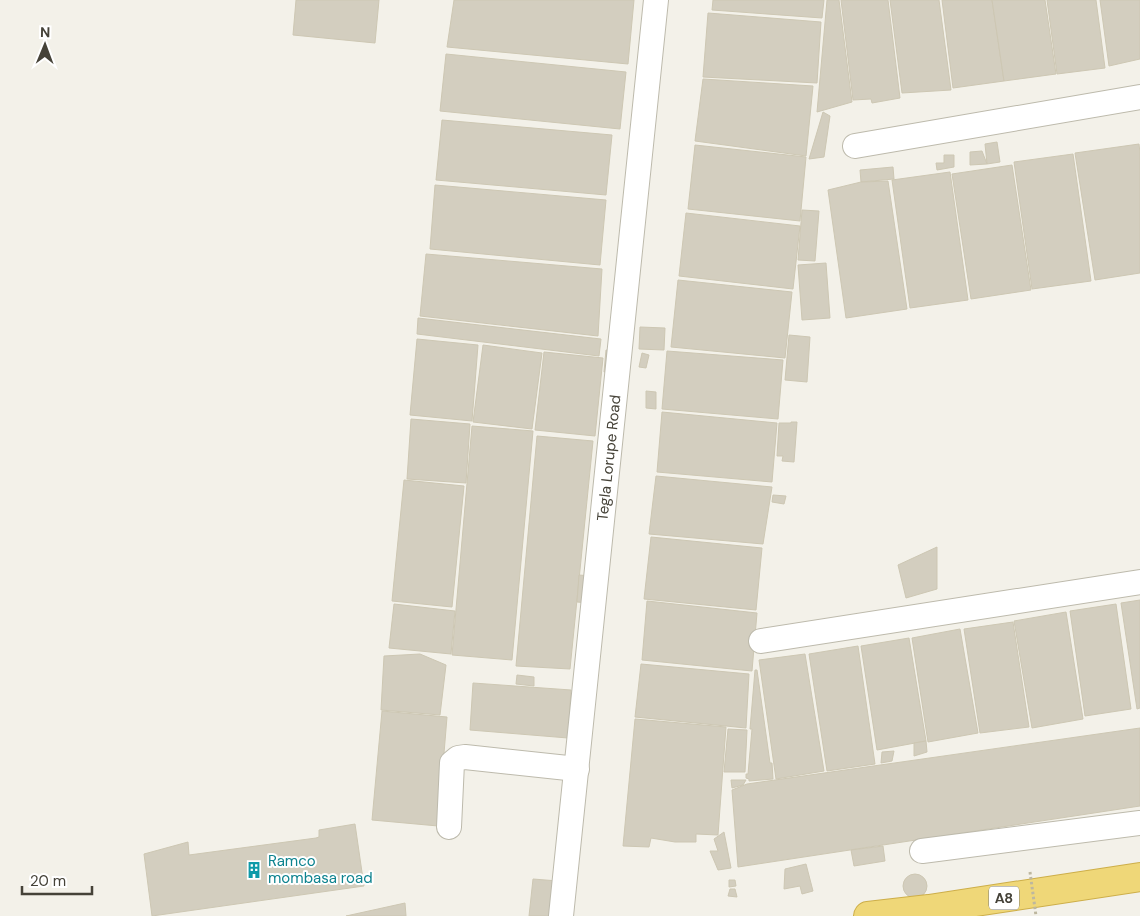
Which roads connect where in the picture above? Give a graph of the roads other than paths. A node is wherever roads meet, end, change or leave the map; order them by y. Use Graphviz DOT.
graph roads {
  1 [pos="656,0"];
  2 [pos="1140,98"];
  3 [pos="855,146"];
  4 [pos="1140,582"];
  5 [pos="762,641"];
  6 [pos="577,769"];
  7 [pos="1140,823"];
  8 [pos="450,827"];
  9 [pos="922,851"];
  10 [pos="1140,877"];
  11 [pos="561,916"];
  12 [pos="868,916"];
  1 -- 6 [label="lane, Tegla Lorupe Road"];
  2 -- 3 [label="lane"];
  4 -- 5 [label="lane"];
  6 -- 8 [label="lane"];
  6 -- 11 [label="lane, Tegla Lorupe Road"];
  7 -- 9 [label="lane"];
  10 -- 12 [label="highway, A8"];
}
